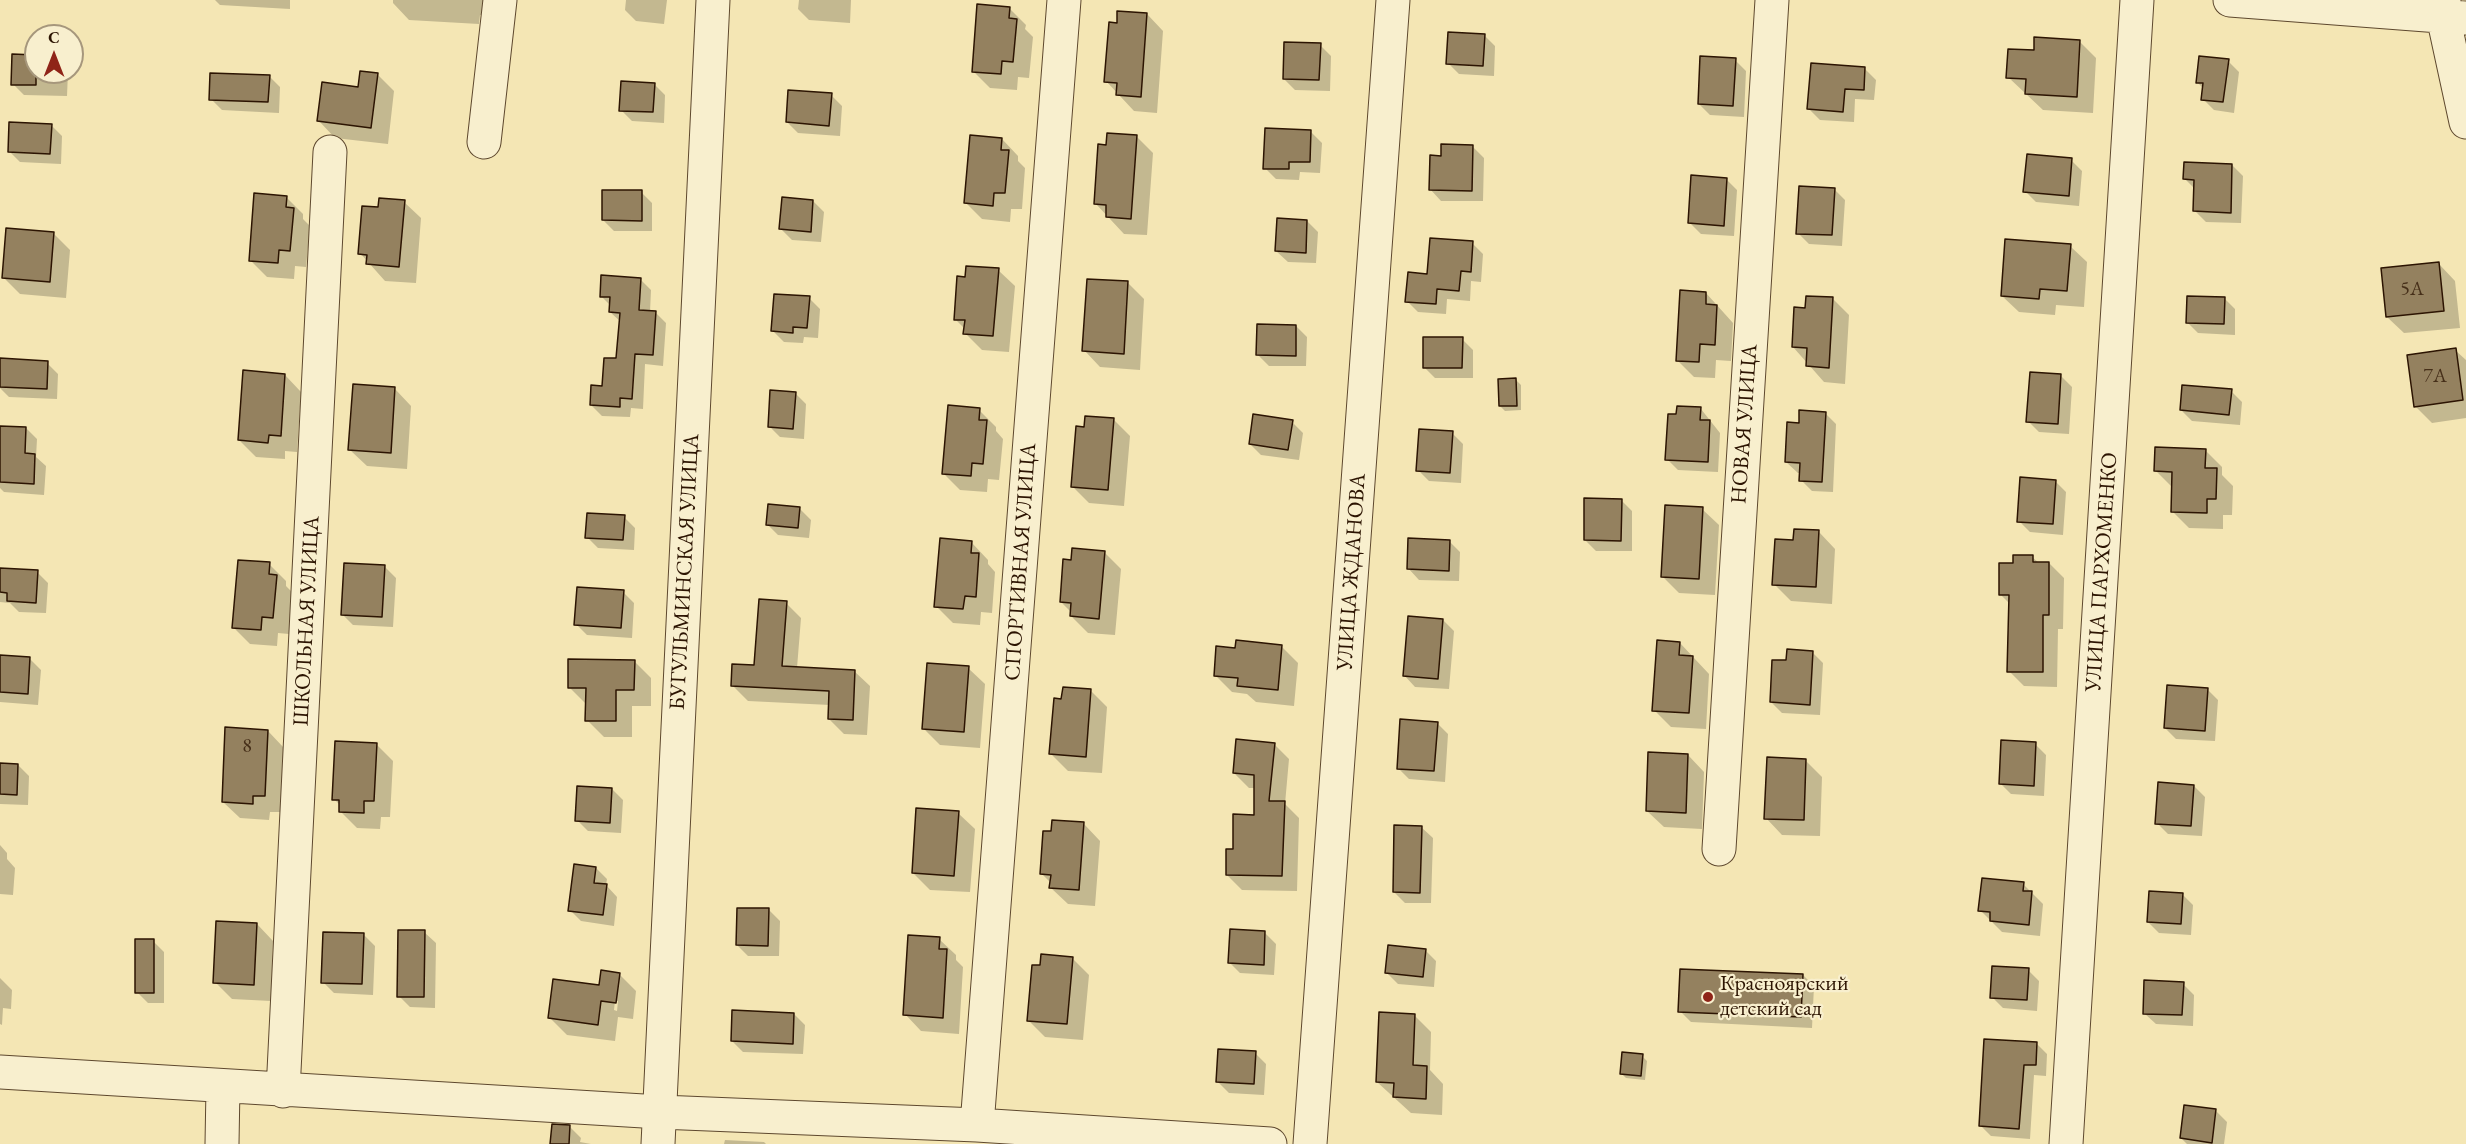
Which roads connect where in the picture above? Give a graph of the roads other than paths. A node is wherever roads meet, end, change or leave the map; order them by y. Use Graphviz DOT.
graph roads {
  1 [pos="500,0"];
  2 [pos="713,0"];
  3 [pos="1064,0"];
  4 [pos="1393,0"];
  5 [pos="1772,0"];
  6 [pos="2138,0"];
  7 [pos="2230,0"];
  8 [pos="2451,11"];
  9 [pos="2466,122"];
  10 [pos="484,142"];
  11 [pos="330,152"];
  12 [pos="1719,849"];
  13 [pos="0,1072"];
  14 [pos="223,1087"];
  15 [pos="283,1091"];
  16 [pos="660,1112"];
  17 [pos="977,1125"];
  18 [pos="222,1144"];
  19 [pos="658,1144"];
  20 [pos="1270,1144"];
  21 [pos="1310,1144"];
  22 [pos="2066,1144"];
  1 -- 10 [label="street"];
  2 -- 16 [label="street, БУГУЛЬМИНСКАЯ УЛИЦА"];
  3 -- 17 [label="street, СПОРТИВНАЯ УЛИЦА"];
  4 -- 21 [label="street, УЛИЦА ЖДАНОВА"];
  5 -- 12 [label="street, НОВАЯ УЛИЦА"];
  6 -- 22 [label="street, УЛИЦА ПАРХОМЕНКО"];
  7 -- 8 [label="street"];
  8 -- 9 [label="street"];
  11 -- 15 [label="street, ШКОЛЬНАЯ УЛИЦА"];
  13 -- 14 [label="street"];
  14 -- 15 [label="street"];
  14 -- 18 [label="street"];
  15 -- 16 [label="street"];
  16 -- 17 [label="street"];
  16 -- 19 [label="street, БУГУЛЬМИНСКАЯ УЛИЦА"];
  17 -- 20 [label="street"];
}
